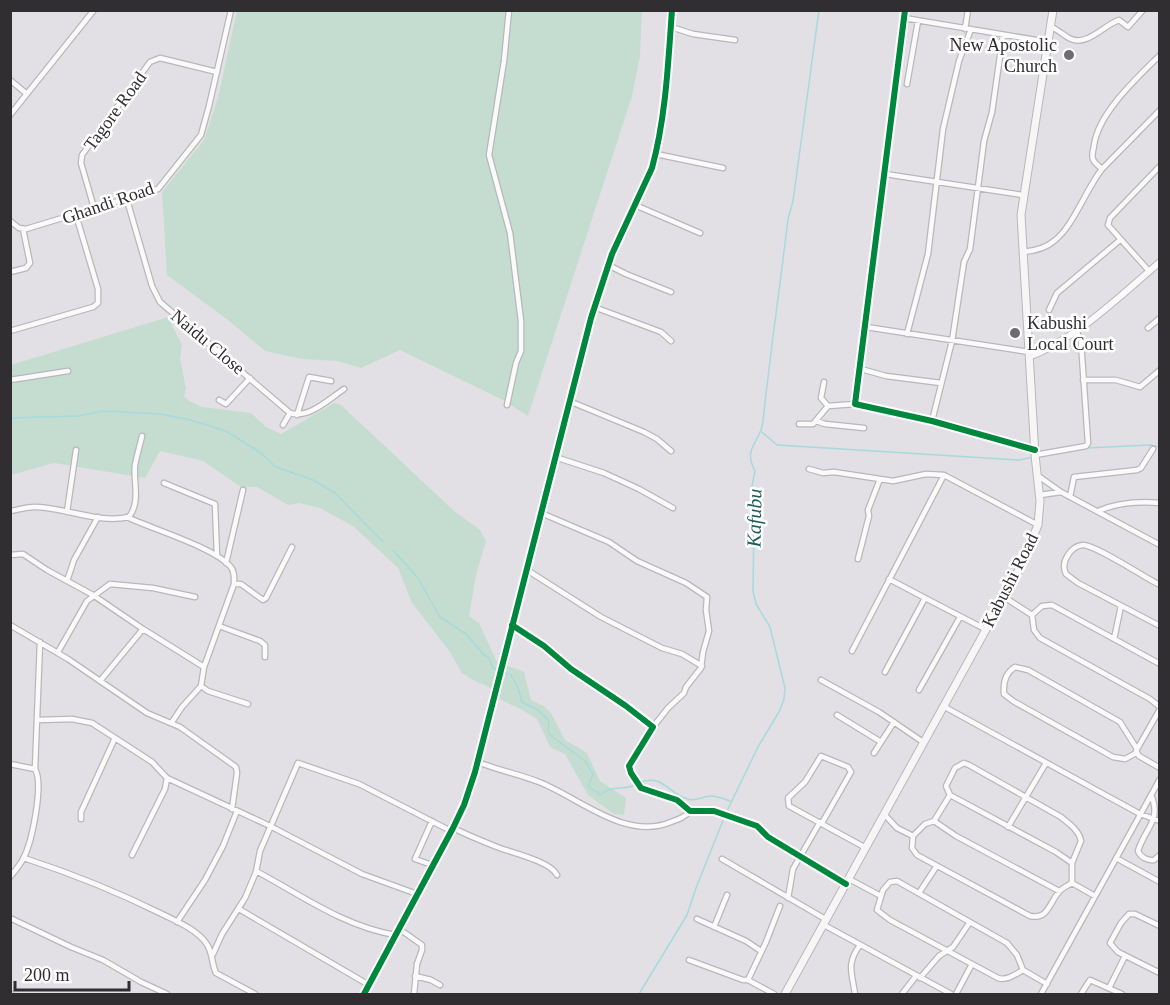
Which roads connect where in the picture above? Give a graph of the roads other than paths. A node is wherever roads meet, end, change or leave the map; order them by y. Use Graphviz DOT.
graph roads {
  1 [pos="94,10"];
  2 [pos="231,10"];
  3 [pos="509,10"];
  4 [pos="672,10"];
  5 [pos="905,10"];
  6 [pos="968,10"];
  7 [pos="1053,10"];
  8 [pos="1143,10"];
  9 [pos="904,18"];
  10 [pos="918,21"];
  11 [pos="671,27"];
  12 [pos="1051,27"];
  13 [pos="968,29"];
  14 [pos="1003,35"];
  15 [pos="735,40"];
  16 [pos="1048,42"];
  17 [pos="1160,55"];
  18 [pos="217,72"];
  19 [pos="10,80"];
  20 [pos="907,84"];
  21 [pos="27,94"];
  22 [pos="1160,110"];
  23 [pos="10,115"];
  24 [pos="656,154"];
  25 [pos="1160,166"];
  26 [pos="723,168"];
  27 [pos="1102,169"];
  28 [pos="885,174"];
  29 [pos="936,182"];
  30 [pos="978,188"];
  31 [pos="1023,195"];
  32 [pos="127,200"];
  33 [pos="635,205"];
  34 [pos="94,208"];
  35 [pos="76,215"];
  36 [pos="10,221"];
  37 [pos="23,229"];
  38 [pos="700,233"];
  39 [pos="1120,240"];
  40 [pos="1023,252"];
  41 [pos="1160,262"];
  42 [pos="608,265"];
  43 [pos="1149,271"];
  44 [pos="10,272"];
  45 [pos="671,292"];
  46 [pos="594,307"];
  47 [pos="1049,310"];
  48 [pos="1160,318"];
  49 [pos="866,327"];
  50 [pos="1149,328"];
  51 [pos="1076,330"];
  52 [pos="10,331"];
  53 [pos="907,334"];
  54 [pos="952,340"];
  55 [pos="670,341"];
  56 [pos="1029,355"];
  57 [pos="861,369"];
  58 [pos="1160,370"];
  59 [pos="68,371"];
  60 [pos="250,378"];
  61 [pos="10,380"];
  62 [pos="1083,380"];
  63 [pos="331,381"];
  64 [pos="825,382"];
  65 [pos="941,383"];
  66 [pos="345,389"];
  67 [pos="219,400"];
  68 [pos="569,401"];
  69 [pos="855,404"];
  70 [pos="507,405"];
  71 [pos="828,406"];
  72 [pos="290,412"];
  73 [pos="297,415"];
  74 [pos="816,421"];
  75 [pos="932,421"];
  76 [pos="799,424"];
  77 [pos="283,426"];
  78 [pos="864,428"];
  79 [pos="142,436"];
  80 [pos="1153,449"];
  81 [pos="76,450"];
  82 [pos="671,451"];
  83 [pos="1035,456"];
  84 [pos="555,457"];
  85 [pos="809,469"];
  86 [pos="1037,475"];
  87 [pos="944,476"];
  88 [pos="880,479"];
  89 [pos="164,483"];
  90 [pos="243,490"];
  91 [pos="1061,492"];
  92 [pos="1040,495"];
  93 [pos="1070,497"];
  94 [pos="1160,502"];
  95 [pos="673,508"];
  96 [pos="10,511"];
  97 [pos="1098,511"];
  98 [pos="67,512"];
  99 [pos="541,513"];
  100 [pos="99,517"];
  101 [pos="127,517"];
  102 [pos="1038,525"];
  103 [pos="1160,545"];
  104 [pos="292,547"];
  105 [pos="10,555"];
  106 [pos="217,555"];
  107 [pos="858,559"];
  108 [pos="226,563"];
  109 [pos="527,570"];
  110 [pos="889,579"];
  111 [pos="67,581"];
  112 [pos="234,584"];
  113 [pos="1160,585"];
  114 [pos="93,595"];
  115 [pos="195,597"];
  116 [pos="1004,597"];
  117 [pos="925,598"];
  118 [pos="1121,606"];
  119 [pos="1032,615"];
  120 [pos="960,617"];
  121 [pos="512,625"];
  122 [pos="10,626"];
  123 [pos="219,626"];
  124 [pos="1160,626"];
  125 [pos="143,629"];
  126 [pos="985,629"];
  127 [pos="1114,639"];
  128 [pos="40,642"];
  129 [pos="852,651"];
  130 [pos="58,652"];
  131 [pos="266,657"];
  132 [pos="1160,664"];
  133 [pos="702,666"];
  134 [pos="204,667"];
  135 [pos="885,672"];
  136 [pos="820,680"];
  137 [pos="100,681"];
  138 [pos="201,686"];
  139 [pos="919,690"];
  140 [pos="248,704"];
  141 [pos="944,706"];
  142 [pos="1159,711"];
  143 [pos="837,715"];
  144 [pos="38,720"];
  145 [pos="172,722"];
  146 [pos="894,722"];
  147 [pos="653,727"];
  148 [pos="115,738"];
  149 [pos="881,742"];
  150 [pos="923,742"];
  151 [pos="1136,751"];
  152 [pos="874,753"];
  153 [pos="478,762"];
  154 [pos="1046,763"];
  155 [pos="10,764"];
  156 [pos="1160,768"];
  157 [pos="35,769"];
  158 [pos="167,778"];
  159 [pos="1160,779"];
  160 [pos="950,795"];
  161 [pos="1151,795"];
  162 [pos="1025,796"];
  163 [pos="234,810"];
  164 [pos="690,811"];
  165 [pos="884,814"];
  166 [pos="1140,814"];
  167 [pos="81,819"];
  168 [pos="1153,820"];
  169 [pos="934,821"];
  170 [pos="1160,821"];
  171 [pos="432,822"];
  172 [pos="821,823"];
  173 [pos="270,826"];
  174 [pos="1008,827"];
  175 [pos="452,829"];
  176 [pos="913,836"];
  177 [pos="866,848"];
  178 [pos="132,855"];
  179 [pos="1160,855"];
  180 [pos="799,856"];
  181 [pos="24,858"];
  182 [pos="1116,858"];
  183 [pos="722,859"];
  184 [pos="1072,863"];
  185 [pos="432,865"];
  186 [pos="936,867"];
  187 [pos="256,871"];
  188 [pos="557,875"];
  189 [pos="10,877"];
  190 [pos="848,881"];
  191 [pos="1160,882"];
  192 [pos="1072,883"];
  193 [pos="1059,891"];
  194 [pos="919,893"];
  195 [pos="417,894"];
  196 [pos="727,895"];
  197 [pos="881,896"];
  198 [pos="1095,896"];
  199 [pos="788,898"];
  200 [pos="780,906"];
  201 [pos="239,909"];
  202 [pos="10,918"];
  203 [pos="697,919"];
  204 [pos="177,922"];
  205 [pos="825,922"];
  206 [pos="970,922"];
  207 [pos="1159,924"];
  208 [pos="714,927"];
  209 [pos="398,928"];
  210 [pos="395,934"];
  211 [pos="860,945"];
  212 [pos="761,951"];
  213 [pos="947,951"];
  214 [pos="213,954"];
  215 [pos="1125,956"];
  216 [pos="689,960"];
  217 [pos="972,964"];
  218 [pos="1023,970"];
  219 [pos="1160,974"];
  220 [pos="415,976"];
  221 [pos="918,977"];
  222 [pos="747,980"];
  223 [pos="1047,984"];
  224 [pos="369,985"];
  225 [pos="440,986"];
  226 [pos="1109,990"];
  227 [pos="1042,992"];
  228 [pos="167,994"];
  229 [pos="255,994"];
  230 [pos="364,994"];
  231 [pos="414,994"];
  232 [pos="774,994"];
  233 [pos="785,994"];
  234 [pos="855,994"];
  235 [pos="902,994"];
  236 [pos="951,994"];
  237 [pos="956,994"];
  238 [pos="1051,994"];
  239 [pos="1081,994"];
  240 [pos="1122,994"];
  1 -- 21 [label="street"];
  2 -- 18 [label="street, Ghandi Road"];
  3 -- 70 [label="street"];
  4 -- 11 [label="street"];
  5 -- 9 [label="street"];
  6 -- 13 [label="street"];
  7 -- 12 [label="main road, Kabushi Road"];
  8 -- 12 [label="street"];
  9 -- 10 [label="street"];
  9 -- 28 [label="street"];
  10 -- 13 [label="street"];
  10 -- 20 [label="street"];
  11 -- 15 [label="street"];
  11 -- 24 [label="street"];
  12 -- 16 [label="main road, Kabushi Road"];
  13 -- 14 [label="street"];
  13 -- 29 [label="street"];
  14 -- 16 [label="street"];
  14 -- 30 [label="street"];
  16 -- 31 [label="main road, Kabushi Road"];
  17 -- 27 [label="street"];
  18 -- 32 [label="street, Ghandi Road"];
  18 -- 34 [label="street, Tagore Road"];
  19 -- 21 [label="street"];
  21 -- 23 [label="street"];
  22 -- 27 [label="street"];
  24 -- 26 [label="street"];
  24 -- 33 [label="street"];
  25 -- 39 [label="street"];
  27 -- 40 [label="street"];
  28 -- 29 [label="street"];
  28 -- 49 [label="street"];
  29 -- 30 [label="street"];
  29 -- 53 [label="street"];
  30 -- 31 [label="street"];
  30 -- 54 [label="street"];
  31 -- 40 [label="main road, Kabushi Road"];
  32 -- 34 [label="street, Ghandi Road"];
  32 -- 60 [label="street, Naidu Close"];
  33 -- 38 [label="street"];
  33 -- 42 [label="street"];
  34 -- 35 [label="street, Ghandi Road"];
  35 -- 37 [label="street, Ghandi Road"];
  35 -- 52 [label="street"];
  36 -- 37 [label="street"];
  37 -- 44 [label="street"];
  39 -- 43 [label="street"];
  39 -- 47 [label="street"];
  40 -- 56 [label="main road, Kabushi Road"];
  41 -- 43 [label="street"];
  42 -- 45 [label="street"];
  42 -- 46 [label="street"];
  43 -- 51 [label="street"];
  46 -- 55 [label="street"];
  46 -- 68 [label="street"];
  48 -- 50 [label="street"];
  49 -- 53 [label="street"];
  49 -- 57 [label="street"];
  51 -- 56 [label="street"];
  51 -- 62 [label="street"];
  53 -- 54 [label="street"];
  54 -- 56 [label="street"];
  54 -- 65 [label="street"];
  56 -- 83 [label="main road, Kabushi Road"];
  57 -- 65 [label="street"];
  57 -- 69 [label="street"];
  58 -- 62 [label="street"];
  59 -- 61 [label="street"];
  60 -- 67 [label="street"];
  60 -- 72 [label="street, Naidu Close"];
  62 -- 83 [label="street"];
  63 -- 73 [label="street"];
  64 -- 71 [label="street"];
  65 -- 75 [label="street"];
  66 -- 73 [label="street"];
  68 -- 82 [label="street"];
  68 -- 84 [label="street"];
  69 -- 71 [label="street"];
  69 -- 75 [label="street"];
  71 -- 74 [label="street"];
  72 -- 73 [label="street, Naidu Close"];
  72 -- 77 [label="street"];
  74 -- 76 [label="street"];
  74 -- 78 [label="street"];
  75 -- 83 [label="street"];
  79 -- 101 [label="street"];
  80 -- 93 [label="street"];
  81 -- 98 [label="street"];
  83 -- 86 [label="main road, Kabushi Road"];
  84 -- 95 [label="street"];
  84 -- 99 [label="street"];
  85 -- 88 [label="street"];
  86 -- 91 [label="street"];
  86 -- 92 [label="main road, Kabushi Road"];
  87 -- 88 [label="street"];
  87 -- 102 [label="street"];
  87 -- 110 [label="street"];
  88 -- 107 [label="street"];
  89 -- 106 [label="street"];
  90 -- 108 [label="street"];
  91 -- 92 [label="street"];
  91 -- 93 [label="street"];
  92 -- 102 [label="main road, Kabushi Road"];
  93 -- 97 [label="street"];
  94 -- 97 [label="street"];
  96 -- 98 [label="street"];
  97 -- 103 [label="street"];
  98 -- 100 [label="street"];
  99 -- 109 [label="street"];
  99 -- 133 [label="street"];
  100 -- 101 [label="street"];
  100 -- 111 [label="street"];
  101 -- 106 [label="street"];
  102 -- 116 [label="main road, Kabushi Road"];
  104 -- 112 [label="street"];
  105 -- 111 [label="street"];
  106 -- 108 [label="street"];
  108 -- 112 [label="street"];
  109 -- 121 [label="street"];
  109 -- 133 [label="street"];
  110 -- 117 [label="street"];
  110 -- 129 [label="street"];
  111 -- 114 [label="street"];
  112 -- 123 [label="street"];
  113 -- 118 [label="street"];
  114 -- 115 [label="street"];
  114 -- 125 [label="street"];
  114 -- 130 [label="street"];
  116 -- 119 [label="street"];
  116 -- 126 [label="main road, Kabushi Road"];
  117 -- 120 [label="street"];
  117 -- 135 [label="street"];
  118 -- 124 [label="street"];
  118 -- 127 [label="street"];
  119 -- 127 [label="street"];
  119 -- 142 [label="street"];
  120 -- 126 [label="street"];
  120 -- 139 [label="street"];
  121 -- 147 [label="street"];
  121 -- 153 [label="street"];
  122 -- 128 [label="street"];
  123 -- 131 [label="street"];
  123 -- 134 [label="street"];
  125 -- 134 [label="street"];
  125 -- 137 [label="street"];
  126 -- 141 [label="main road, Kabushi Road"];
  127 -- 132 [label="street"];
  128 -- 130 [label="street"];
  128 -- 144 [label="street"];
  130 -- 137 [label="street"];
  133 -- 147 [label="street"];
  134 -- 138 [label="street"];
  136 -- 146 [label="street"];
  137 -- 145 [label="street"];
  138 -- 140 [label="street"];
  138 -- 145 [label="street"];
  141 -- 150 [label="main road, Kabushi Road"];
  141 -- 154 [label="street"];
  142 -- 151 [label="street"];
  143 -- 149 [label="street"];
  144 -- 148 [label="street"];
  144 -- 157 [label="street"];
  145 -- 163 [label="street"];
  146 -- 149 [label="street"];
  146 -- 150 [label="street"];
  147 -- 164 [label="street"];
  148 -- 158 [label="street"];
  148 -- 167 [label="street"];
  149 -- 152 [label="street"];
  150 -- 165 [label="main road, Kabushi Road"];
  151 -- 151 [label="street"];
  151 -- 156 [label="street"];
  153 -- 164 [label="street"];
  153 -- 175 [label="street"];
  154 -- 162 [label="street"];
  154 -- 166 [label="street"];
  155 -- 157 [label="street"];
  157 -- 181 [label="street"];
  158 -- 163 [label="street"];
  158 -- 178 [label="street"];
  159 -- 161 [label="street"];
  160 -- 162 [label="street"];
  160 -- 169 [label="street"];
  160 -- 174 [label="street"];
  161 -- 166 [label="street"];
  161 -- 168 [label="street"];
  162 -- 174 [label="street"];
  162 -- 184 [label="street"];
  163 -- 173 [label="street"];
  163 -- 204 [label="street"];
  164 -- 180 [label="street"];
  165 -- 176 [label="street"];
  165 -- 177 [label="main road, Kabushi Road"];
  166 -- 168 [label="street"];
  166 -- 182 [label="street"];
  168 -- 170 [label="street"];
  168 -- 179 [label="street"];
  169 -- 176 [label="street"];
  169 -- 193 [label="street"];
  171 -- 173 [label="street"];
  171 -- 175 [label="street"];
  171 -- 185 [label="street"];
  172 -- 172 [label="street"];
  172 -- 177 [label="street"];
  172 -- 180 [label="street"];
  173 -- 187 [label="street"];
  173 -- 195 [label="street"];
  174 -- 184 [label="street"];
  175 -- 185 [label="street"];
  175 -- 188 [label="street"];
  176 -- 186 [label="street"];
  177 -- 190 [label="main road, Kabushi Road"];
  180 -- 190 [label="street"];
  180 -- 199 [label="street"];
  181 -- 189 [label="street"];
  181 -- 204 [label="street"];
  182 -- 191 [label="street"];
  182 -- 198 [label="street"];
  183 -- 199 [label="street"];
  184 -- 192 [label="street"];
  185 -- 195 [label="street"];
  186 -- 193 [label="street"];
  186 -- 194 [label="street"];
  187 -- 201 [label="street"];
  187 -- 210 [label="street"];
  190 -- 197 [label="street"];
  190 -- 205 [label="main road, Kabushi Road"];
  192 -- 193 [label="street"];
  192 -- 198 [label="street"];
  194 -- 197 [label="street"];
  194 -- 206 [label="street"];
  195 -- 209 [label="street"];
  196 -- 208 [label="street"];
  197 -- 213 [label="street"];
  198 -- 223 [label="street"];
  199 -- 205 [label="street"];
  200 -- 212 [label="street"];
  201 -- 214 [label="street"];
  201 -- 224 [label="street"];
  202 -- 228 [label="street"];
  203 -- 208 [label="street"];
  204 -- 214 [label="street"];
  205 -- 211 [label="street"];
  205 -- 233 [label="main road, Kabushi Road"];
  206 -- 213 [label="street"];
  206 -- 218 [label="street"];
  207 -- 215 [label="street"];
  208 -- 212 [label="street"];
  209 -- 210 [label="street"];
  209 -- 220 [label="street"];
  210 -- 224 [label="street"];
  211 -- 221 [label="street"];
  211 -- 234 [label="street"];
  212 -- 222 [label="street"];
  213 -- 217 [label="street"];
  213 -- 221 [label="street"];
  214 -- 229 [label="street"];
  215 -- 219 [label="street"];
  215 -- 226 [label="street"];
  216 -- 222 [label="street"];
  217 -- 218 [label="street"];
  217 -- 237 [label="street"];
  218 -- 223 [label="street"];
  220 -- 225 [label="street"];
  220 -- 231 [label="street"];
  221 -- 235 [label="street"];
  221 -- 236 [label="street"];
  222 -- 232 [label="street"];
  223 -- 227 [label="street"];
  224 -- 230 [label="street"];
  226 -- 239 [label="street"];
  226 -- 240 [label="street"];
  227 -- 238 [label="street"];
}
